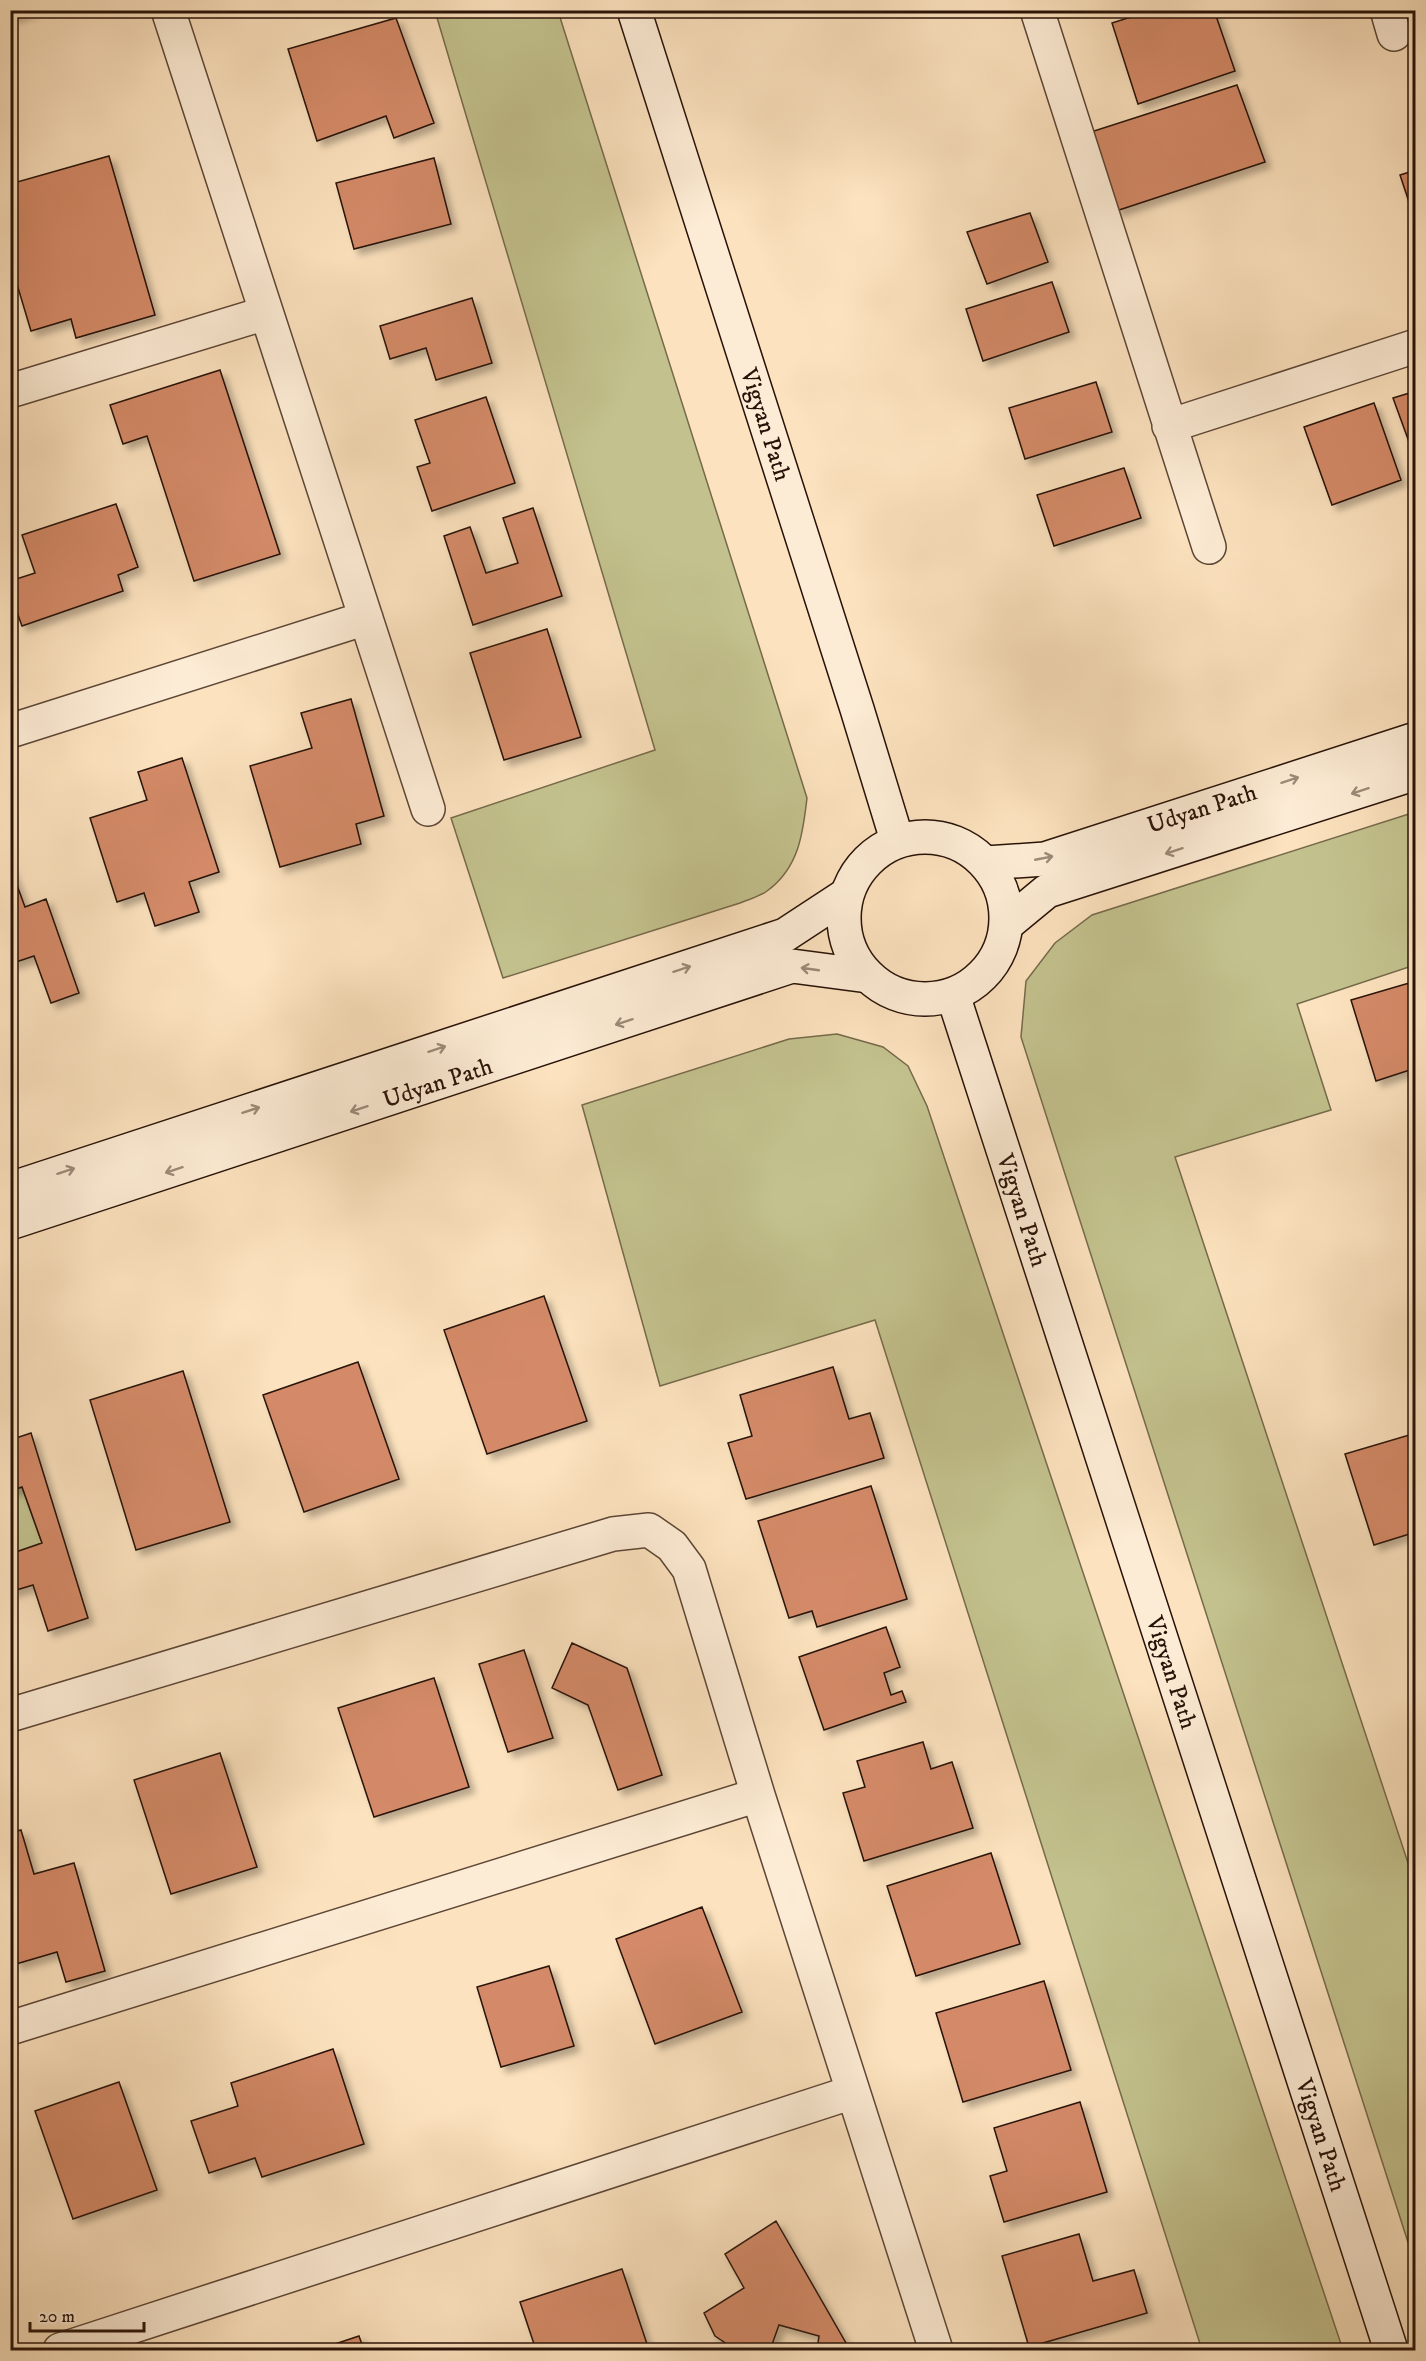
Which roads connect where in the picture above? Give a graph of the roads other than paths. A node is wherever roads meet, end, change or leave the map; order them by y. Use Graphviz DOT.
graph roads {
  1 [pos="168,10"];
  2 [pos="634,10"];
  3 [pos="1036,10"];
  4 [pos="266,314"];
  5 [pos="1416,346"];
  6 [pos="10,391"];
  7 [pos="1169,426"];
  8 [pos="1209,547"];
  9 [pos="366,618"];
  10 [pos="10,731"];
  11 [pos="1416,739"];
  12 [pos="1416,773"];
  13 [pos="428,809"];
  14 [pos="897,840"];
  15 [pos="986,863"];
  16 [pos="846,895"];
  17 [pos="1007,924"];
  18 [pos="868,976"];
  19 [pos="952,995"];
  20 [pos="10,1189"];
  21 [pos="10,1223"];
  22 [pos="10,1715"];
  23 [pos="758,1794"];
  24 [pos="10,2028"];
  25 [pos="853,2092"];
  26 [pos="60,2350"];
  27 [pos="936,2350"];
  28 [pos="1391,2350"];
  1 -- 4 [label="main road"];
  2 -- 14 [label="main road, Vigyan Path"];
  3 -- 7 [label="main road"];
  4 -- 6 [label="main road"];
  4 -- 9 [label="main road"];
  5 -- 7 [label="main road"];
  7 -- 8 [label="main road"];
  9 -- 10 [label="main road"];
  9 -- 13 [label="main road"];
  15 -- 11 [label="main road, Udyan Path, one-way"];
  12 -- 17 [label="main road, Udyan Path, one-way"];
  14 -- 15 [label="main road"];
  14 -- 16 [label="main road"];
  15 -- 17 [label="main road"];
  16 -- 18 [label="main road"];
  20 -- 16 [label="main road, Udyan Path, one-way"];
  17 -- 19 [label="main road"];
  18 -- 19 [label="main road"];
  18 -- 21 [label="main road, Udyan Path, one-way"];
  19 -- 28 [label="main road, Vigyan Path"];
  22 -- 23 [label="main road"];
  23 -- 24 [label="main road"];
  23 -- 25 [label="main road"];
  25 -- 26 [label="main road"];
  25 -- 27 [label="main road"];
}
